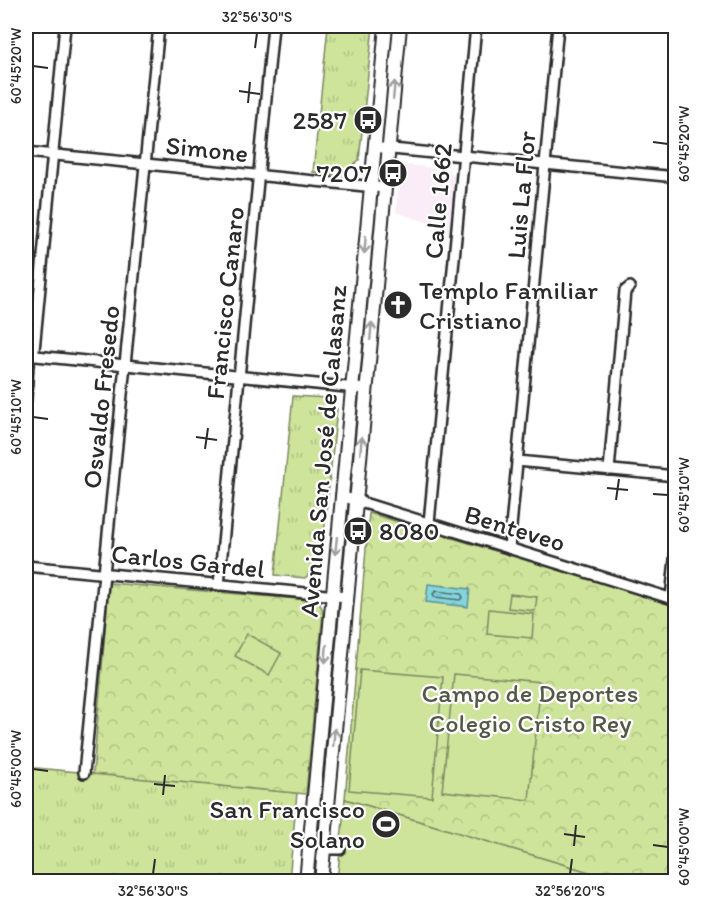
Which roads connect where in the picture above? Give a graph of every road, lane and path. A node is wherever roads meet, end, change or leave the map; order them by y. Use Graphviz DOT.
graph roads {
  1 [pos="65,26"];
  2 [pos="159,26"];
  3 [pos="273,26"];
  4 [pos="386,26"];
  5 [pos="400,26"];
  6 [pos="476,26"];
  7 [pos="558,26"];
  8 [pos="375,147"];
  9 [pos="389,148"];
  10 [pos="26,152"];
  11 [pos="53,155"];
  12 [pos="463,155"];
  13 [pos="545,163"];
  14 [pos="146,164"];
  15 [pos="259,176"];
  16 [pos="675,177"];
  17 [pos="371,187"];
  18 [pos="385,188"];
  19 [pos="630,287"];
  20 [pos="29,355"];
  21 [pos="125,364"];
  22 [pos="239,376"];
  23 [pos="352,388"];
  24 [pos="366,390"];
  25 [pos="26,399"];
  26 [pos="517,461"];
  27 [pos="609,470"];
  28 [pos="675,476"];
  29 [pos="341,496"];
  30 [pos="356,500"];
  31 [pos="429,523"];
  32 [pos="508,548"];
  33 [pos="675,550"];
  34 [pos="26,567"];
  35 [pos="104,574"];
  36 [pos="219,585"];
  37 [pos="332,596"];
  38 [pos="346,597"];
  39 [pos="673,599"];
  40 [pos="84,773"];
  41 [pos="324,849"];
  42 [pos="340,849"];
  43 [pos="306,882"];
  44 [pos="321,882"];
  1 -- 11 [label="street"];
  2 -- 14 [label="street, Osvaldo Fresedo"];
  3 -- 15 [label="street, Francisco Canaro"];
  4 -- 8 [label="main road, Avenida San José de Calasanz"];
  9 -- 5 [label="main road, Avenida San José de Calasanz, one-way"];
  6 -- 12 [label="street, Calle 1662"];
  7 -- 13 [label="street, Luis La Flor"];
  8 -- 9 [label="street"];
  8 -- 17 [label="main road, Avenida San José de Calasanz"];
  9 -- 12 [label="street"];
  9 -- 18 [label="main road, Avenida San José de Calasanz"];
  10 -- 11 [label="street, Simone"];
  11 -- 14 [label="street, Simone"];
  11 -- 20 [label="street"];
  12 -- 13 [label="street"];
  12 -- 31 [label="street, Calle 1662"];
  13 -- 16 [label="street"];
  13 -- 26 [label="street, Luis La Flor"];
  14 -- 15 [label="street, Simone"];
  14 -- 21 [label="street, Osvaldo Fresedo"];
  15 -- 17 [label="street, Simone"];
  15 -- 22 [label="street, Francisco Canaro"];
  17 -- 18 [label="street, Simone"];
  17 -- 23 [label="main road, Avenida San José de Calasanz, one-way"];
  24 -- 18 [label="main road, Avenida San José de Calasanz, one-way"];
  19 -- 27 [label="street"];
  20 -- 21 [label="street"];
  20 -- 25 [label="street"];
  21 -- 22 [label="street"];
  21 -- 35 [label="street, Osvaldo Fresedo"];
  22 -- 23 [label="street"];
  22 -- 36 [label="street, Francisco Canaro"];
  23 -- 24 [label="street"];
  23 -- 29 [label="main road, Avenida San José de Calasanz"];
  30 -- 24 [label="main road, Avenida San José de Calasanz, one-way"];
  26 -- 27 [label="street"];
  26 -- 32 [label="street, Luis La Flor"];
  27 -- 28 [label="street"];
  29 -- 30 [label="street, Benteveo"];
  29 -- 37 [label="main road, Avenida San José de Calasanz, one-way"];
  30 -- 31 [label="street, Benteveo"];
  30 -- 38 [label="main road, Avenida San José de Calasanz"];
  31 -- 32 [label="street, Benteveo"];
  32 -- 39 [label="street, Benteveo"];
  33 -- 39 [label="street"];
  34 -- 35 [label="street, Carlos Gardel"];
  35 -- 36 [label="street, Carlos Gardel"];
  35 -- 40 [label="street, Osvaldo Fresedo"];
  36 -- 37 [label="street, Carlos Gardel"];
  37 -- 38 [label="street, Carlos Gardel"];
  37 -- 43 [label="main road, Avenida San José de Calasanz, one-way"];
  41 -- 38 [label="main road, Avenida San José de Calasanz, one-way"];
  41 -- 42 [label="street"];
  41 -- 44 [label="main road, Avenida San José de Calasanz"];
}
